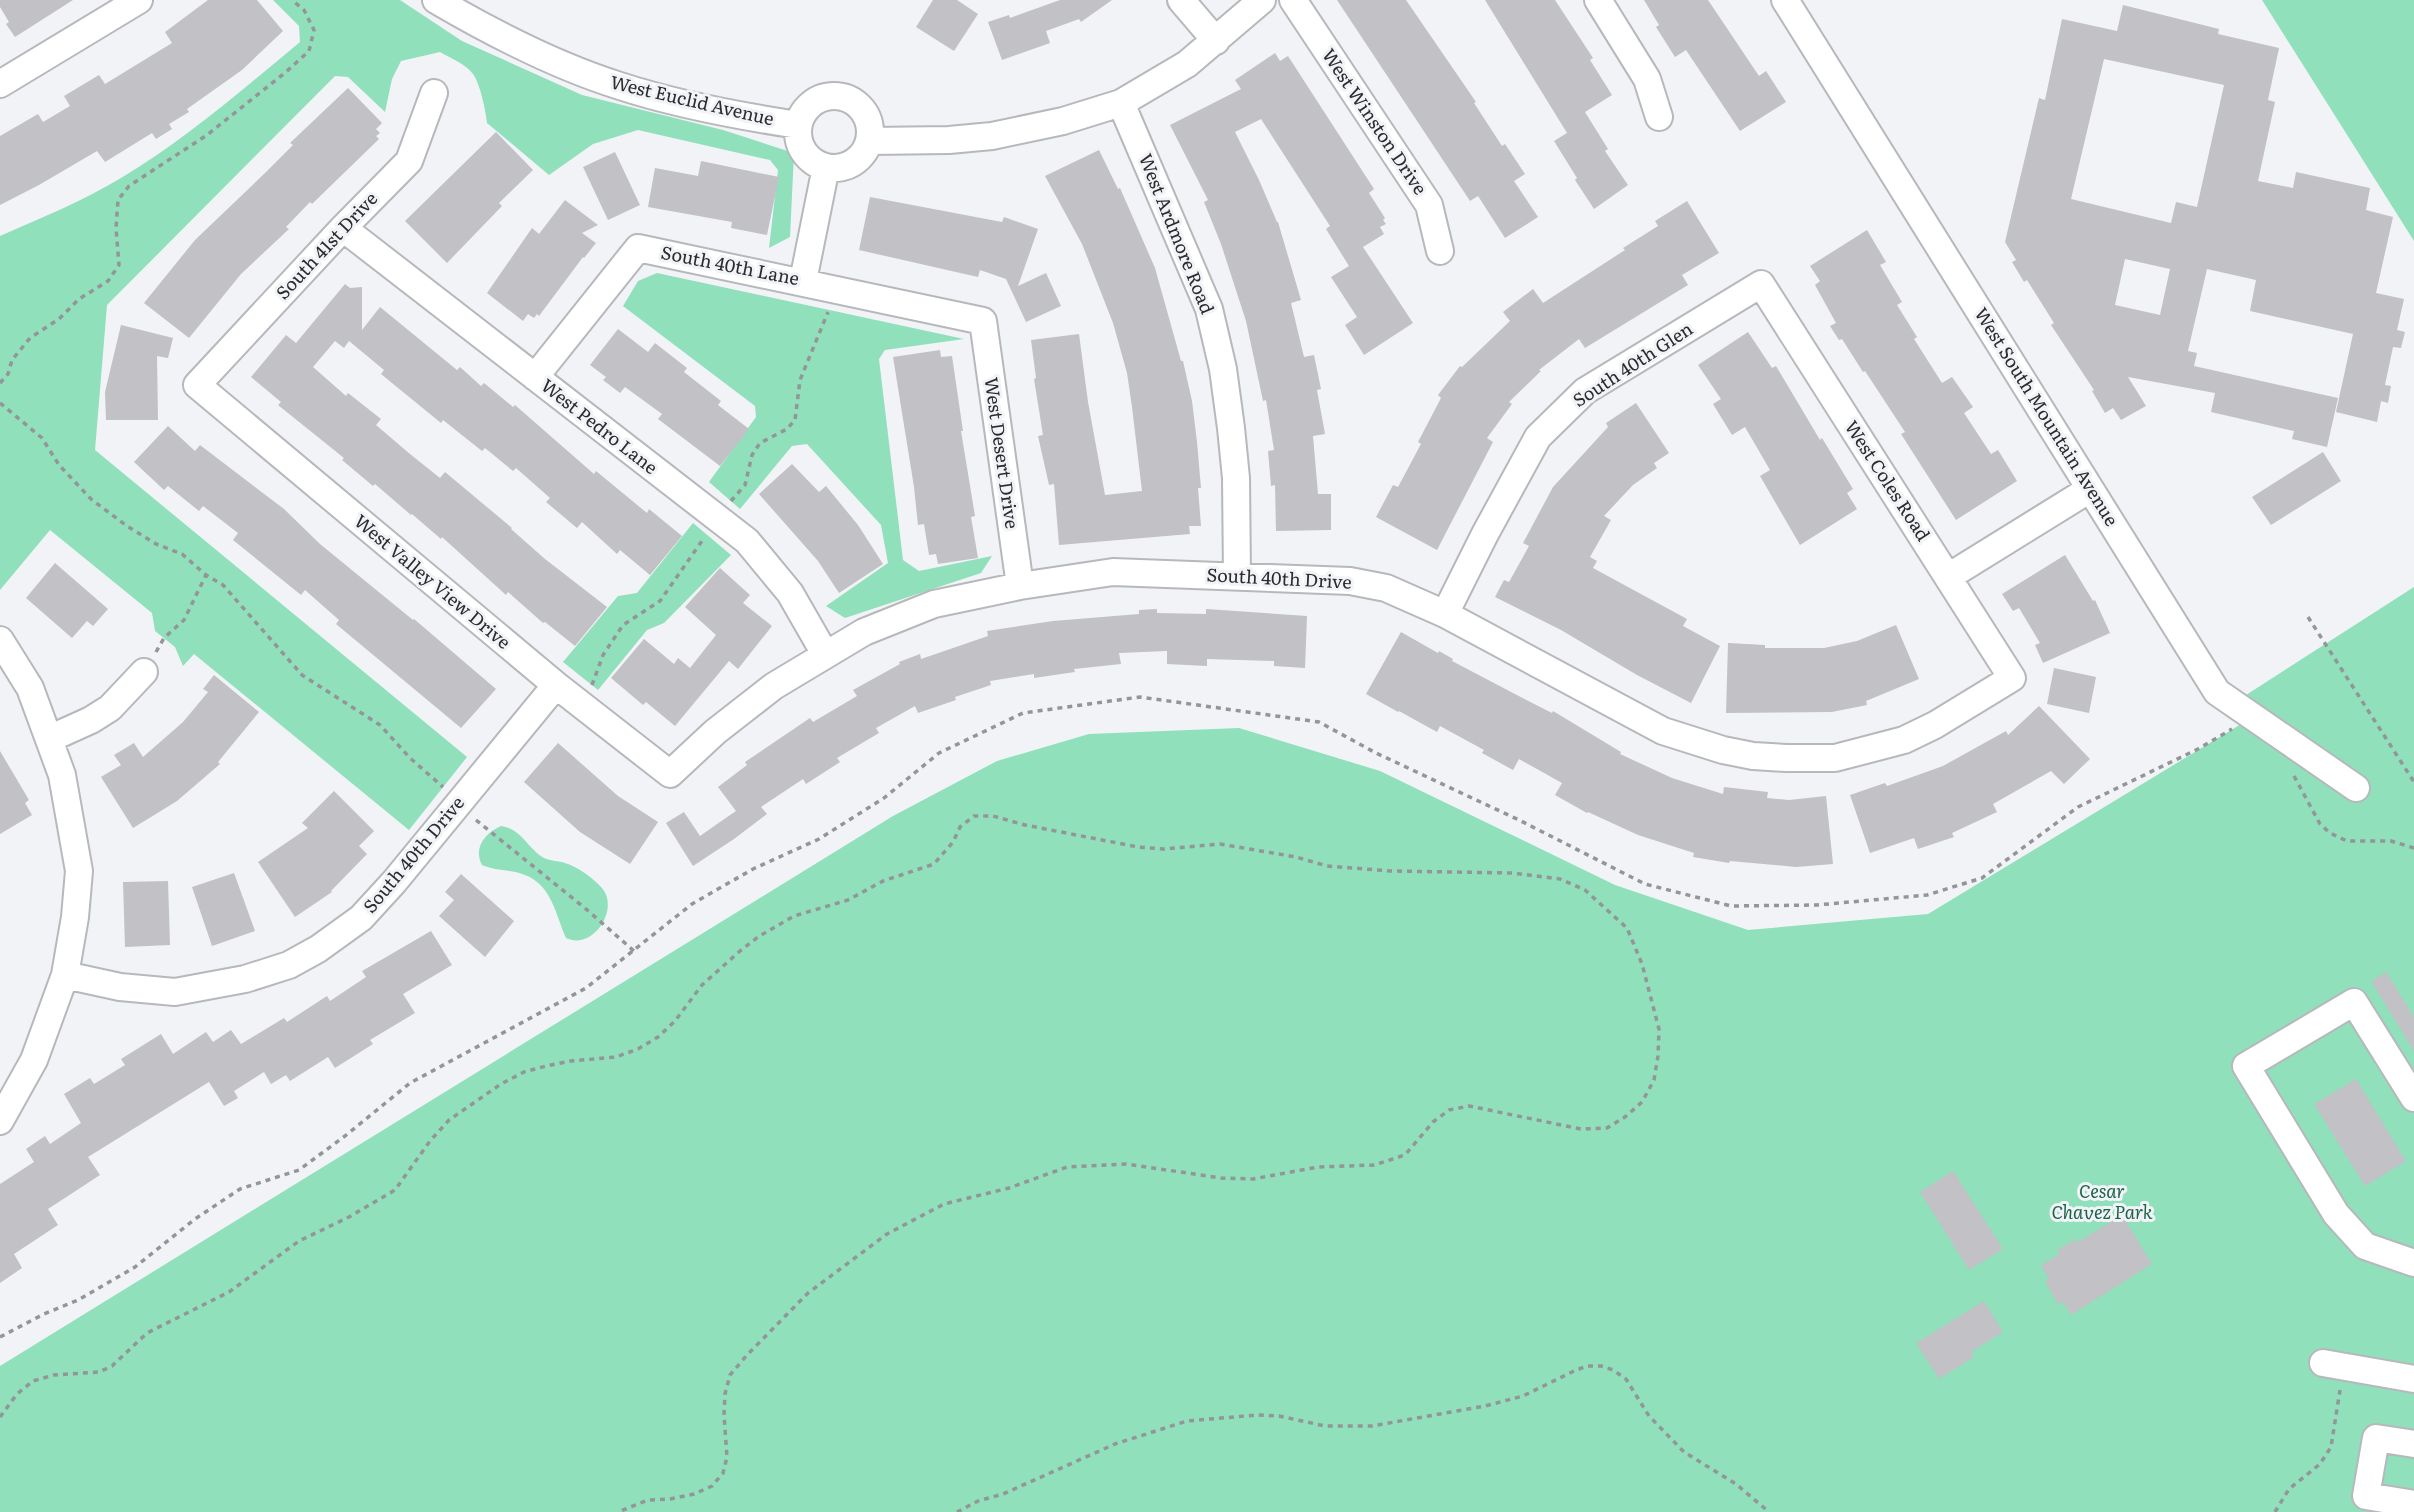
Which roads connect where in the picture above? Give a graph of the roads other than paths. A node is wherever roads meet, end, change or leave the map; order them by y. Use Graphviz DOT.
graph roads {
  1 [pos="436,0"];
  2 [pos="1181,0"];
  3 [pos="1262,0"];
  4 [pos="1293,0"];
  5 [pos="1598,0"];
  6 [pos="1785,0"];
  7 [pos="136,1"];
  8 [pos="1216,41"];
  9 [pos="0,84"];
  10 [pos="434,93"];
  11 [pos="1121,103"];
  12 [pos="1659,117"];
  13 [pos="799,125"];
  14 [pos="869,141"];
  15 [pos="826,167"];
  16 [pos="343,228"];
  17 [pos="1440,251"];
  18 [pos="803,281"];
  19 [pos="1761,284"];
  20 [pos="983,321"];
  21 [pos="535,377"];
  22 [pos="197,385"];
  23 [pos="2090,489"];
  24 [pos="1237,576"];
  25 [pos="1948,577"];
  26 [pos="1020,586"];
  27 [pos="1445,614"];
  28 [pos="0,640"];
  29 [pos="825,654"];
  30 [pos="144,672"];
  31 [pos="2012,678"];
  32 [pos="556,685"];
  33 [pos="49,739"];
  34 [pos="670,775"];
  35 [pos="2356,788"];
  36 [pos="65,975"];
  37 [pos="2414,1098"];
  38 [pos="1,1117"];
  39 [pos="2414,1263"];
  40 [pos="2335,1366"];
  41 [pos="2414,1380"];
  42 [pos="2414,1444"];
  43 [pos="2414,1504"];
  1 -- 13 [label="street, West Euclid Avenue"];
  2 -- 8 [label="street"];
  3 -- 8 [label="street"];
  4 -- 17 [label="street, West Winston Drive"];
  5 -- 12 [label="street"];
  6 -- 23 [label="street, West South Mountain Avenue"];
  7 -- 9 [label="street"];
  8 -- 11 [label="street"];
  10 -- 16 [label="street, South 41st Drive"];
  11 -- 14 [label="street"];
  11 -- 24 [label="street, West Ardmore Road"];
  13 -- 14 [label="street, West Euclid Avenue"];
  13 -- 15 [label="street, West Euclid Avenue"];
  14 -- 15 [label="street"];
  15 -- 18 [label="street"];
  16 -- 21 [label="street, West Pedro Lane"];
  16 -- 22 [label="street, South 41st Drive"];
  18 -- 20 [label="street, South 40th Lane"];
  18 -- 21 [label="street, South 40th Lane"];
  19 -- 25 [label="street, West Coles Road"];
  19 -- 27 [label="street, South 40th Glen"];
  20 -- 26 [label="street, West Desert Drive"];
  21 -- 29 [label="street, West Pedro Lane"];
  22 -- 32 [label="street, West Valley View Drive"];
  23 -- 25 [label="street"];
  23 -- 35 [label="street, West South Mountain Avenue"];
  24 -- 26 [label="street, South 40th Drive"];
  24 -- 27 [label="street, South 40th Drive"];
  25 -- 31 [label="street, West Coles Road"];
  26 -- 29 [label="street, South 40th Drive"];
  27 -- 31 [label="street, South 40th Drive"];
  28 -- 33 [label="street"];
  29 -- 34 [label="street, South 40th Drive"];
  30 -- 33 [label="street"];
  32 -- 34 [label="street, West Valley View Drive"];
  32 -- 36 [label="street, South 40th Drive"];
  33 -- 36 [label="street"];
  36 -- 38 [label="street"];
  37 -- 39 [label="street"];
  40 -- 41 [label="street"];
  42 -- 43 [label="street"];
}
